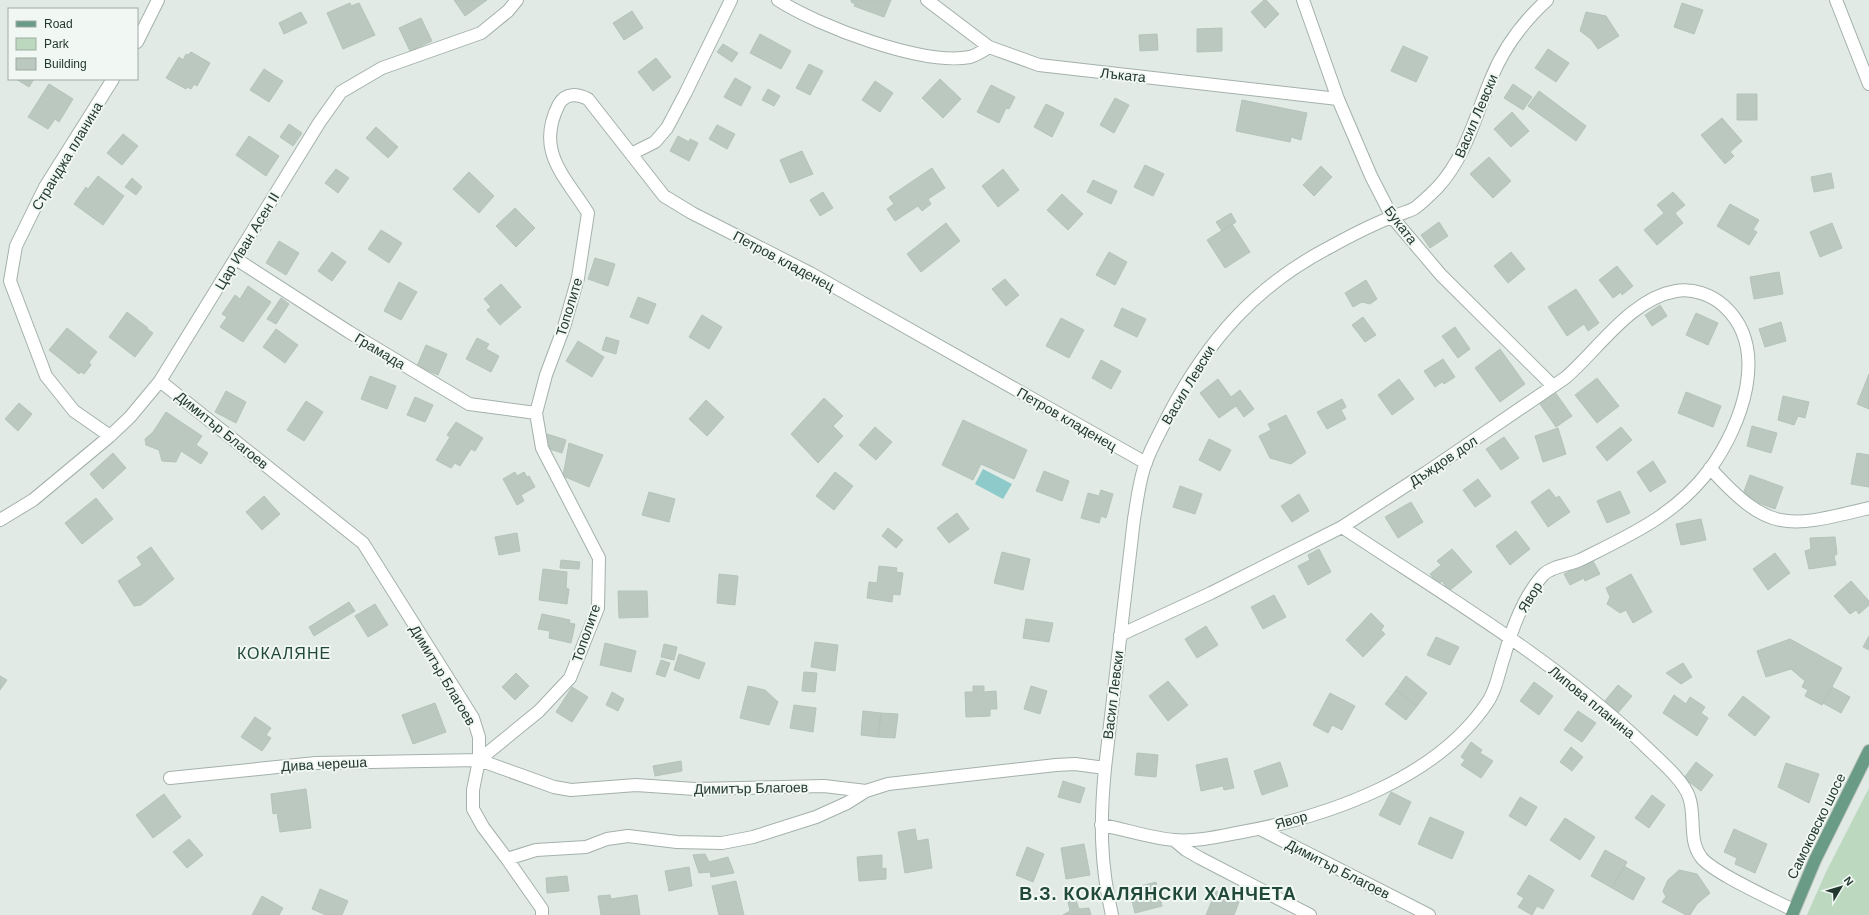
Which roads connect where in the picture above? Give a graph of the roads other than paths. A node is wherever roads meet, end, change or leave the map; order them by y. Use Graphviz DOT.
graph roads {
  1 [pos="158,0"];
  2 [pos="517,0"];
  3 [pos="732,0"];
  4 [pos="778,0"];
  5 [pos="927,0"];
  6 [pos="1303,0"];
  7 [pos="1547,0"];
  8 [pos="1836,0"];
  9 [pos="138,40"];
  10 [pos="989,47"];
  11 [pos="113,80"];
  12 [pos="1869,84"];
  13 [pos="1338,99"];
  14 [pos="631,154"];
  15 [pos="588,213"];
  16 [pos="1392,217"];
  17 [pos="236,259"];
  18 [pos="1739,326"];
  19 [pos="160,381"];
  20 [pos="1553,386"];
  21 [pos="536,413"];
  22 [pos="110,436"];
  23 [pos="1146,464"];
  24 [pos="1710,468"];
  25 [pos="1869,508"];
  26 [pos="0,520"];
  27 [pos="1342,527"];
  28 [pos="1120,635"];
  29 [pos="1509,638"];
  30 [pos="1869,751"];
  31 [pos="479,760"];
  32 [pos="1105,768"];
  33 [pos="170,778"];
  34 [pos="866,791"];
  35 [pos="1101,824"];
  36 [pos="1260,828"];
  37 [pos="1174,840"];
  38 [pos="507,858"];
  39 [pos="1792,912"];
  40 [pos="542,915"];
  41 [pos="1112,915"];
  42 [pos="1310,915"];
  43 [pos="1429,915"];
  1 -- 9 [label="street"];
  2 -- 17 [label="street, Цар Иван Асен II"];
  3 -- 14 [label="street"];
  4 -- 10 [label="street"];
  5 -- 10 [label="street, Лъката"];
  6 -- 13 [label="street, Буката"];
  7 -- 16 [label="street, Васил Левски"];
  8 -- 12 [label="street"];
  10 -- 13 [label="street, Лъката"];
  11 -- 22 [label="street, Странджа планина"];
  13 -- 16 [label="street, Буката"];
  14 -- 15 [label="street, Петров кладенец"];
  14 -- 23 [label="street, Петров кладенец"];
  15 -- 21 [label="street, Тополите"];
  16 -- 20 [label="street, Буката"];
  16 -- 23 [label="street, Васил Левски"];
  17 -- 19 [label="street, Цар Иван Асен II"];
  17 -- 21 [label="street, Грамада"];
  18 -- 20 [label="street, Дъждов дол"];
  18 -- 24 [label="street, Явор"];
  19 -- 22 [label="street, Цар Иван Асен II"];
  19 -- 31 [label="street, Димитър Благоев"];
  20 -- 27 [label="street, Дъждов дол"];
  21 -- 31 [label="street, Тополите"];
  22 -- 26 [label="street, Цар Иван Асен II"];
  23 -- 28 [label="street, Васил Левски"];
  24 -- 25 [label="street"];
  24 -- 29 [label="street, Явор"];
  27 -- 28 [label="street, Дъждов дол"];
  27 -- 29 [label="street, Липова планина"];
  28 -- 32 [label="street, Васил Левски"];
  29 -- 36 [label="street, Явор"];
  29 -- 39 [label="street, Липова планина"];
  30 -- 39 [label="main road, Самоковско шосе"];
  31 -- 33 [label="street, Дива череша"];
  31 -- 34 [label="street, Димитър Благоев"];
  31 -- 38 [label="street"];
  32 -- 34 [label="street, Димитър Благоев"];
  32 -- 35 [label="street, Васил Левски"];
  34 -- 38 [label="street, Димитър Благоев"];
  35 -- 37 [label="street"];
  35 -- 41 [label="street, Васил Левски"];
  36 -- 37 [label="street"];
  36 -- 43 [label="street, Димитър Благоев"];
  37 -- 42 [label="street"];
  38 -- 40 [label="street"];
}
